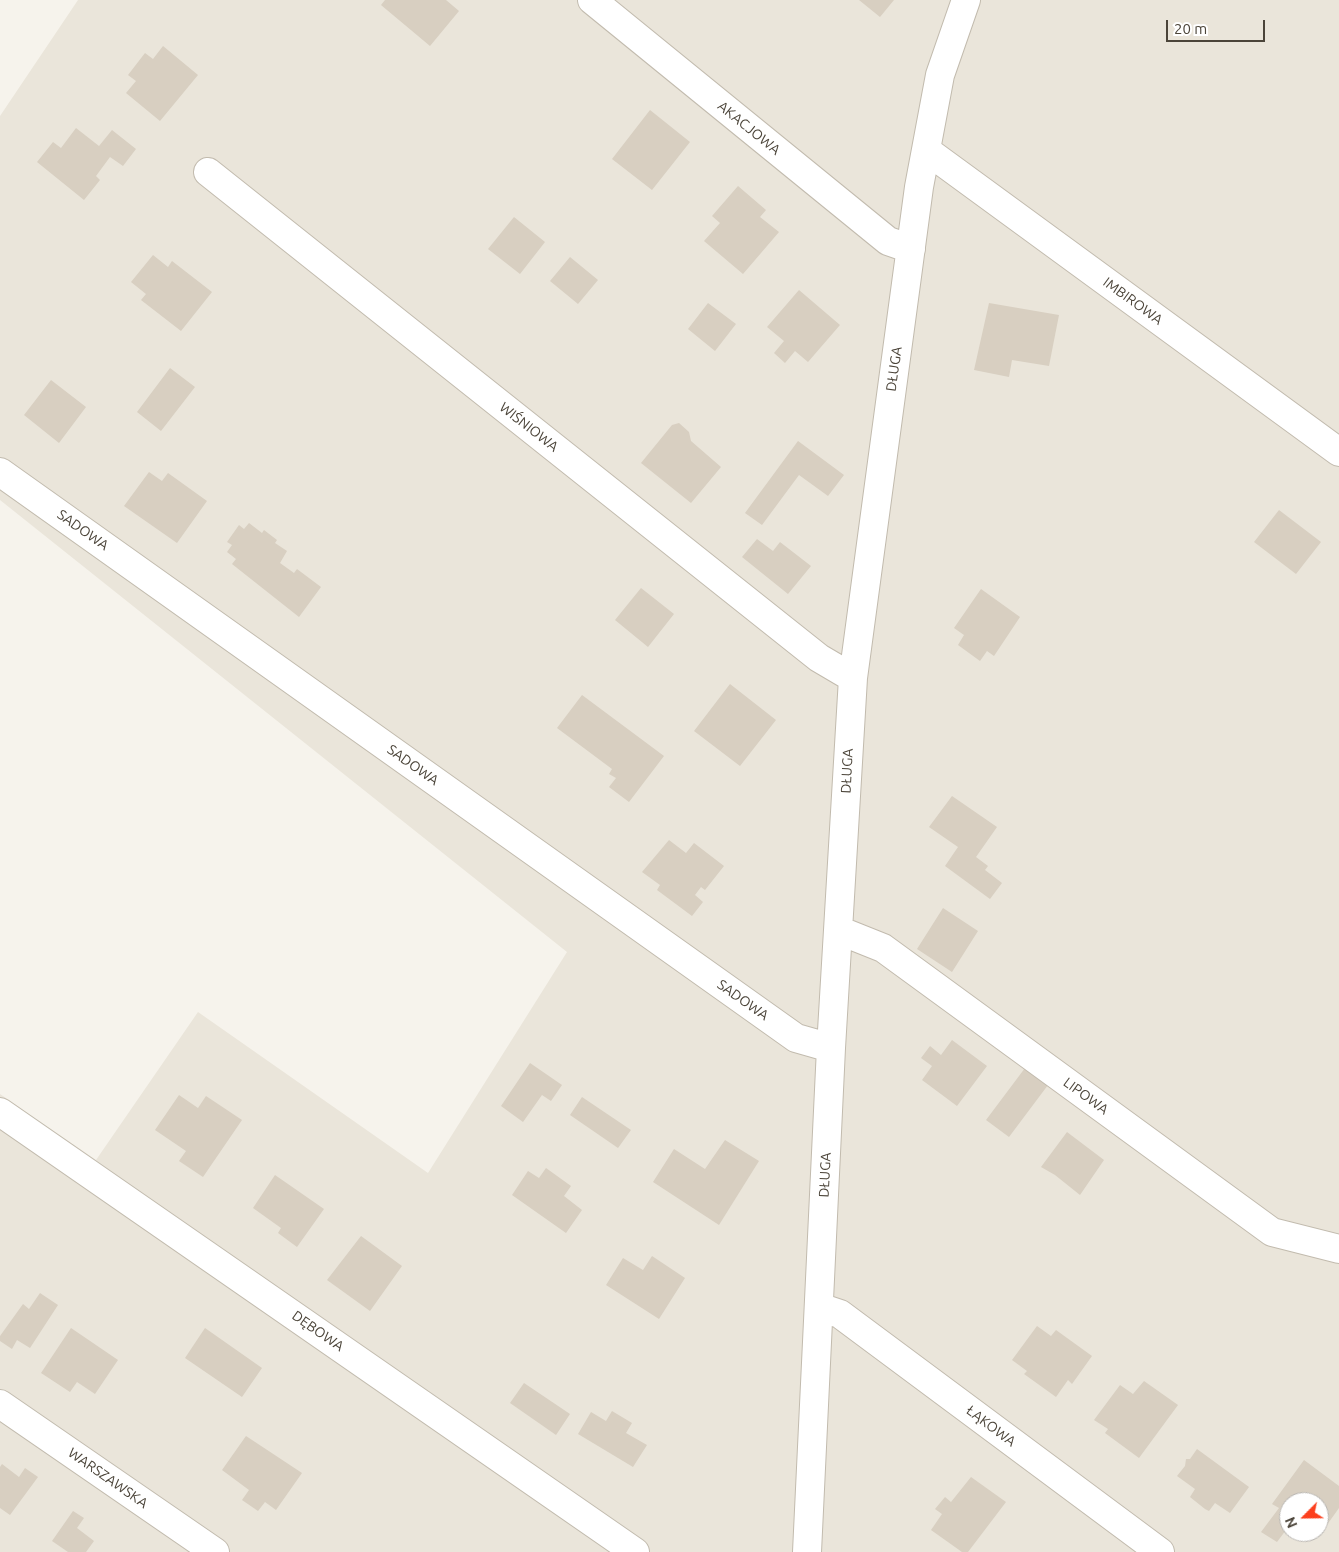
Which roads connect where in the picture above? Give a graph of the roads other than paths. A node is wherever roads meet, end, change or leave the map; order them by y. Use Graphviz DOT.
graph roads {
  1 [pos="592,0"];
  2 [pos="966,0"];
  3 [pos="926,150"];
  4 [pos="208,172"];
  5 [pos="911,249"];
  6 [pos="1339,452"];
  7 [pos="0,472"];
  8 [pos="853,678"];
  9 [pos="838,930"];
  10 [pos="831,1048"];
  11 [pos="0,1112"];
  12 [pos="1339,1250"];
  13 [pos="819,1307"];
  14 [pos="0,1404"];
  15 [pos="215,1552"];
  16 [pos="635,1552"];
  17 [pos="807,1552"];
  18 [pos="1160,1552"];
  1 -- 5 [label="street, AKACJOWA"];
  2 -- 3 [label="street, DŁUGA"];
  3 -- 5 [label="street, DŁUGA"];
  3 -- 6 [label="street, IMBIROWA"];
  4 -- 8 [label="street, WIŚNIOWA"];
  5 -- 8 [label="street, DŁUGA"];
  7 -- 10 [label="street, SADOWA"];
  8 -- 9 [label="street, DŁUGA"];
  9 -- 10 [label="street, DŁUGA"];
  9 -- 12 [label="street, LIPOWA"];
  10 -- 13 [label="street, DŁUGA"];
  11 -- 16 [label="street, DĘBOWA"];
  13 -- 17 [label="street, DŁUGA"];
  13 -- 18 [label="street, ŁĄKOWA"];
  14 -- 15 [label="street, WARSZAWSKA"];
}
